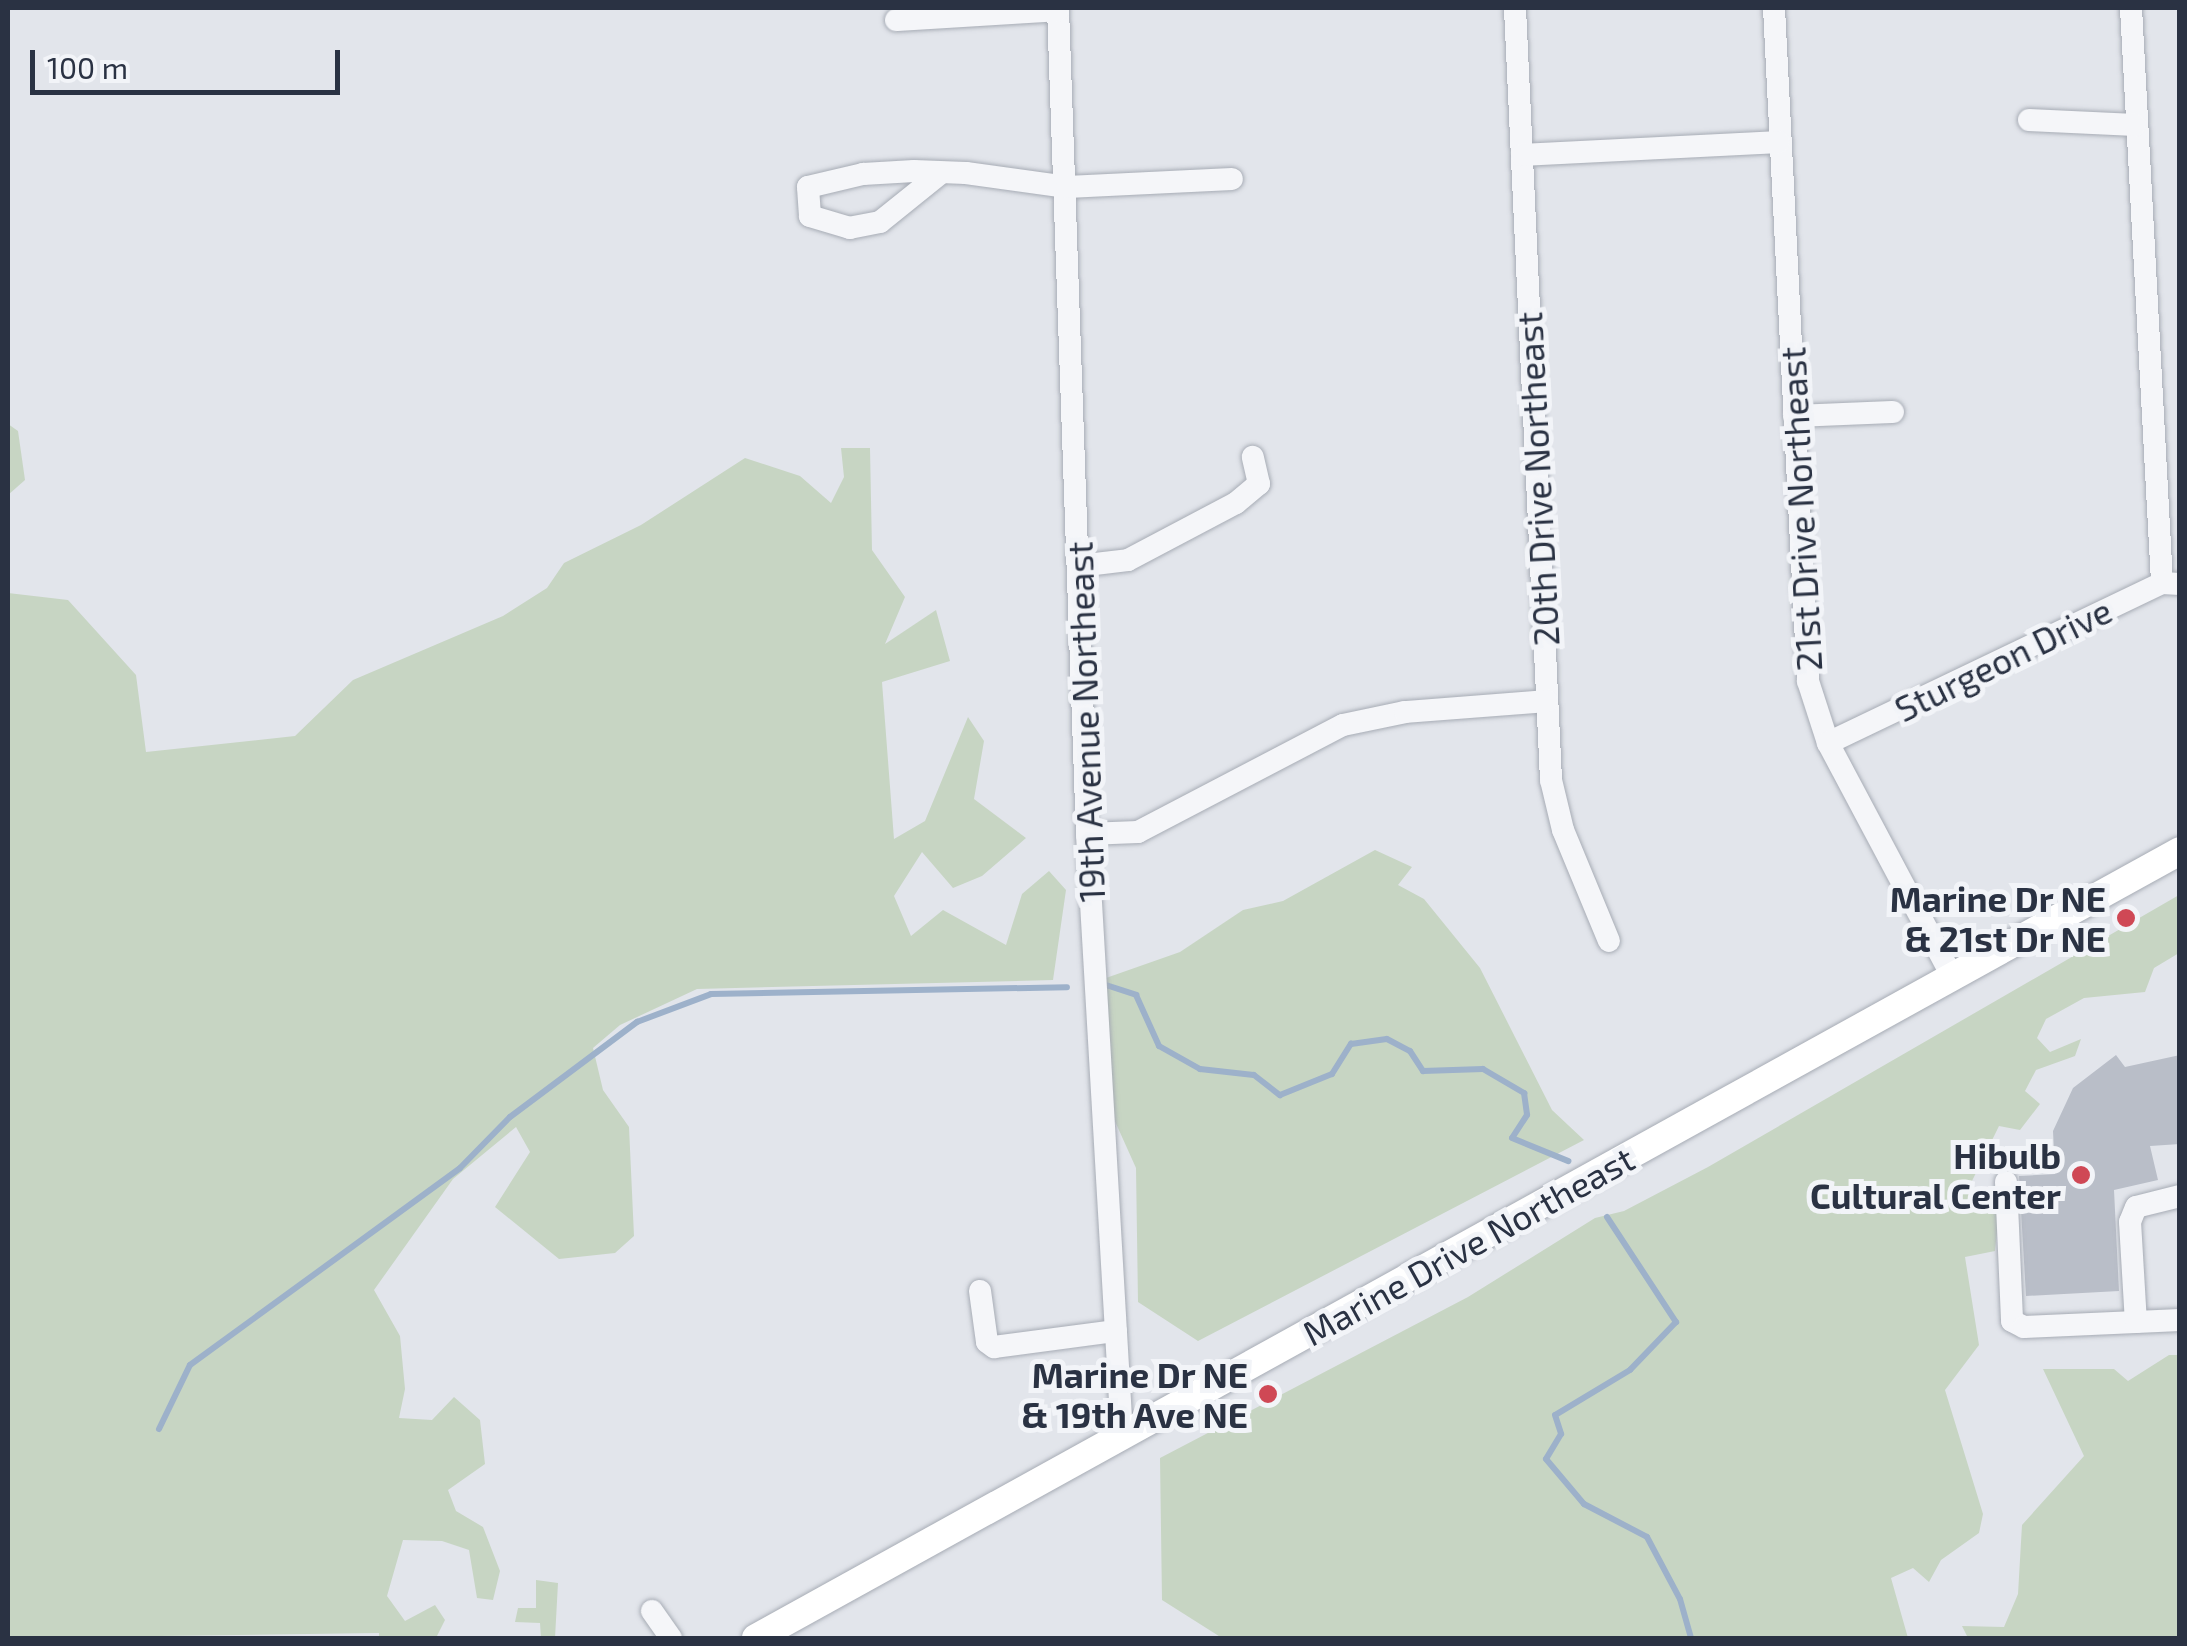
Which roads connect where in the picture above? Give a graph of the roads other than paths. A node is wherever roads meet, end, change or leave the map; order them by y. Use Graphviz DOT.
graph roads {
  1 [pos="1515,8"];
  2 [pos="1774,8"];
  3 [pos="2132,8"];
  4 [pos="1058,9"];
  5 [pos="896,20"];
  6 [pos="2029,120"];
  7 [pos="2135,125"];
  8 [pos="1780,142"];
  9 [pos="1522,155"];
  10 [pos="941,172"];
  11 [pos="1232,179"];
  12 [pos="1068,187"];
  13 [pos="1894,412"];
  14 [pos="1794,416"];
  15 [pos="1253,457"];
  16 [pos="1078,566"];
  17 [pos="2171,584"];
  18 [pos="1547,701"];
  19 [pos="1828,743"];
  20 [pos="1088,834"];
  21 [pos="2180,852"];
  22 [pos="1609,941"];
  23 [pos="1953,978"];
  24 [pos="2006,1182"];
  25 [pos="2180,1196"];
  26 [pos="980,1291"];
  27 [pos="2180,1320"];
  28 [pos="2136,1322"];
  29 [pos="1116,1331"];
  30 [pos="1122,1436"];
  31 [pos="652,1611"];
  32 [pos="671,1638"];
  33 [pos="756,1638"];
  1 -- 9 [label="street, 20th Drive Northeast"];
  2 -- 8 [label="street, 21st Drive Northeast"];
  3 -- 7 [label="street"];
  4 -- 5 [label="street"];
  4 -- 12 [label="street, 19th Avenue Northeast"];
  6 -- 7 [label="street"];
  7 -- 17 [label="street"];
  8 -- 9 [label="street"];
  8 -- 14 [label="street, 21st Drive Northeast"];
  9 -- 18 [label="street, 20th Drive Northeast"];
  10 -- 10 [label="street"];
  10 -- 12 [label="street"];
  11 -- 12 [label="street"];
  12 -- 16 [label="street, 19th Avenue Northeast"];
  13 -- 14 [label="street"];
  14 -- 19 [label="street, 21st Drive Northeast"];
  15 -- 16 [label="street"];
  16 -- 20 [label="street, 19th Avenue Northeast"];
  17 -- 19 [label="street, Sturgeon Drive"];
  18 -- 20 [label="street"];
  18 -- 22 [label="street, 20th Drive Northeast"];
  19 -- 23 [label="street, 21st Drive Northeast"];
  20 -- 29 [label="street, 19th Avenue Northeast"];
  21 -- 23 [label="main road, Marine Drive Northeast"];
  23 -- 30 [label="main road, Marine Drive Northeast"];
  24 -- 28 [label="street"];
  25 -- 28 [label="street"];
  26 -- 29 [label="street"];
  27 -- 28 [label="street"];
  29 -- 30 [label="street, 19th Avenue Northeast"];
  30 -- 33 [label="main road, Marine Drive Northeast"];
  31 -- 32 [label="street"];
}
